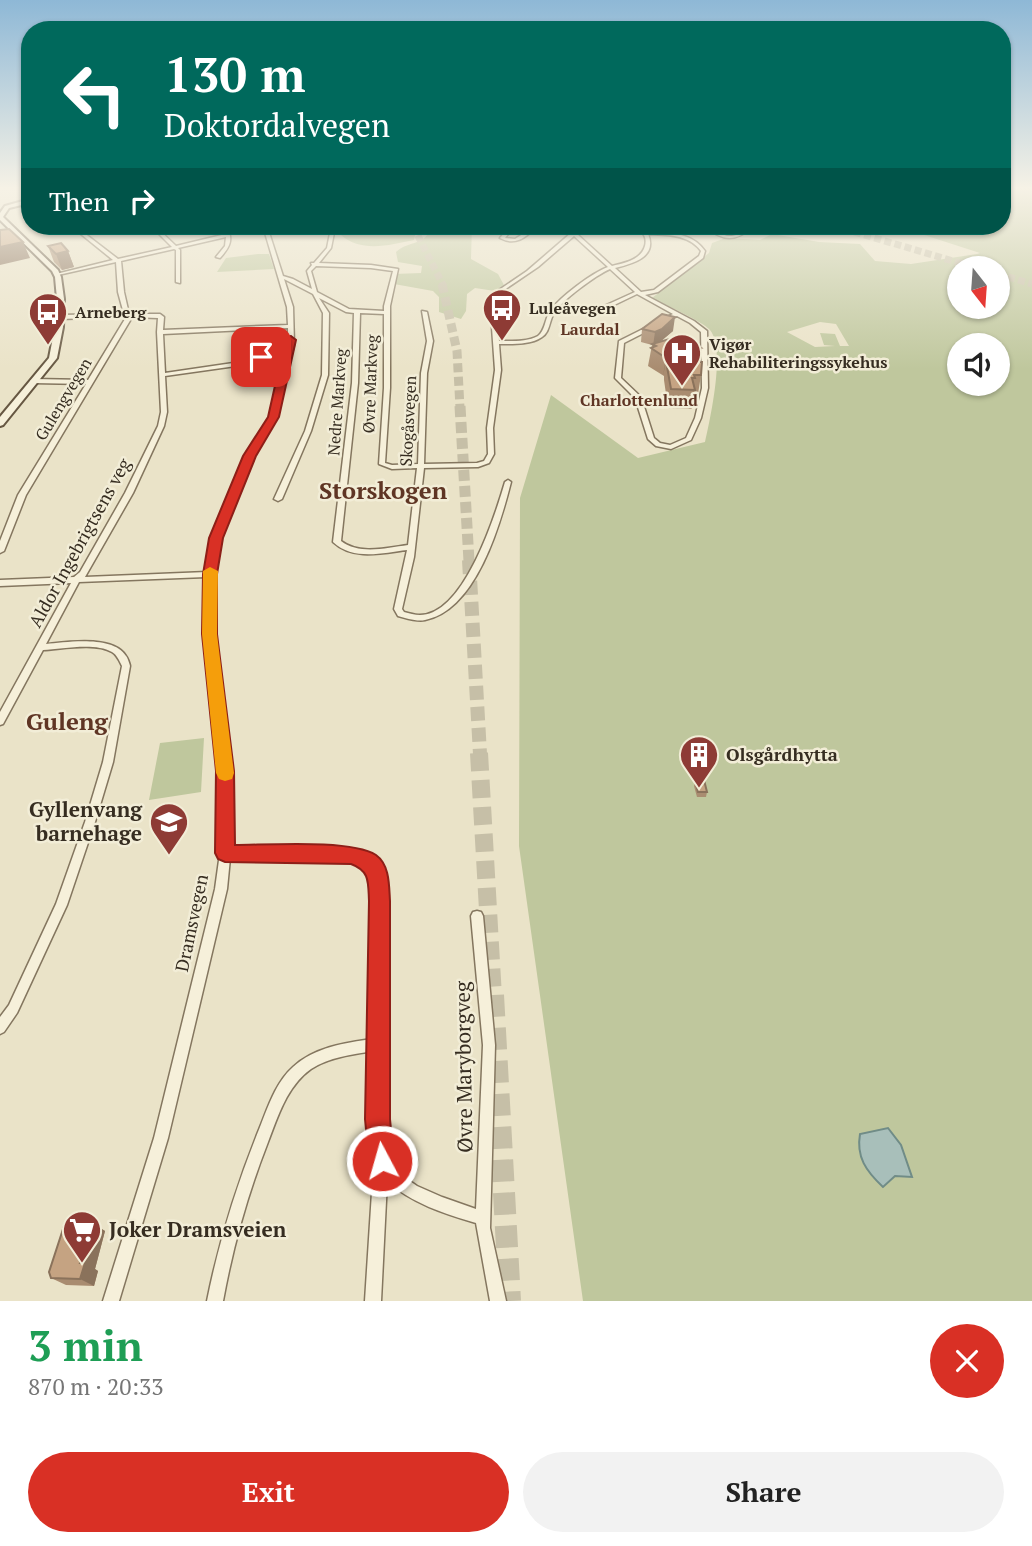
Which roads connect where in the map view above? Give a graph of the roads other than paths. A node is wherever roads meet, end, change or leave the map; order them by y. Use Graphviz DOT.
graph roads {
  1 [pos="32,248"];
  2 [pos="101,248"];
  3 [pos="177,248"];
  4 [pos="227,248"];
  5 [pos="272,248"];
  6 [pos="328,248"];
  7 [pos="557,248"];
  8 [pos="590,248"];
  9 [pos="646,248"];
  10 [pos="701,248"];
  11 [pos="218,257"];
  12 [pos="117,261"];
  13 [pos="313,264"];
  14 [pos="612,268"];
  15 [pos="58,274"];
  16 [pos="281,277"];
  17 [pos="178,282"];
  18 [pos="639,293"];
  19 [pos="316,294"];
  20 [pos="604,308"];
  21 [pos="424,312"];
  22 [pos="357,313"];
  23 [pos="386,313"];
  24 [pos="676,314"];
  25 [pos="128,315"];
  26 [pos="59,317"];
  27 [pos="291,326"];
  28 [pos="160,332"];
  29 [pos="291,340"];
  30 [pos="496,343"];
  31 [pos="162,374"];
  32 [pos="33,381"];
  33 [pos="90,382"];
  34 [pos="0,423"];
  35 [pos="421,466"];
  36 [pos="508,482"];
  37 [pos="278,499"];
  38 [pos="411,547"];
  39 [pos="0,551"];
  40 [pos="210,574"];
  41 [pos="76,580"];
  42 [pos="0,583"];
  43 [pos="41,647"];
  44 [pos="0,721"];
  45 [pos="225,853"];
  46 [pos="477,916"];
  47 [pos="0,1028"];
  48 [pos="379,1044"];
  49 [pos="382,1161"];
  50 [pos="483,1217"];
  51 [pos="111,1301"];
  52 [pos="215,1301"];
  53 [pos="373,1301"];
  54 [pos="498,1301"];
  1 -- 15 [label="street"];
  2 -- 12 [label="street"];
  3 -- 12 [label="street"];
  3 -- 17 [label="street"];
  4 -- 11 [label="street"];
  5 -- 16 [label="street, Dramsvegen"];
  6 -- 13 [label="street"];
  7 -- 30 [label="street"];
  8 -- 14 [label="street"];
  9 -- 14 [label="street"];
  10 -- 18 [label="street"];
  12 -- 15 [label="street"];
  12 -- 25 [label="street"];
  13 -- 19 [label="street"];
  13 -- 23 [label="street, Øvre Markveg"];
  14 -- 18 [label="street"];
  14 -- 30 [label="street"];
  15 -- 26 [label="street"];
  16 -- 19 [label="street"];
  16 -- 27 [label="street, Dramsvegen"];
  18 -- 20 [label="street"];
  18 -- 24 [label="street"];
  19 -- 22 [label="street"];
  19 -- 37 [label="street"];
  21 -- 35 [label="street, Skogåsvegen"];
  22 -- 23 [label="street"];
  22 -- 38 [label="street, Nedre Markveg"];
  23 -- 35 [label="street, Øvre Markveg"];
  24 -- 24 [label="street"];
  25 -- 26 [label="street"];
  25 -- 28 [label="street"];
  25 -- 33 [label="street, Gulengvegen"];
  26 -- 32 [label="street"];
  27 -- 28 [label="street"];
  27 -- 29 [label="street, Dramsvegen"];
  28 -- 31 [label="street, Aldor Ingebrigtsens veg"];
  29 -- 31 [label="street"];
  29 -- 40 [label="street, Dramsvegen"];
  30 -- 35 [label="street"];
  31 -- 41 [label="street, Aldor Ingebrigtsens veg"];
  32 -- 33 [label="street"];
  32 -- 34 [label="street"];
  33 -- 39 [label="street, Gulengvegen"];
  35 -- 38 [label="street, Skogåsvegen"];
  36 -- 38 [label="street, Skogåsvegen"];
  40 -- 41 [label="street"];
  40 -- 45 [label="street, Dramsvegen"];
  41 -- 42 [label="street"];
  41 -- 43 [label="street, Aldor Ingebrigtsens veg"];
  43 -- 44 [label="street, Aldor Ingebrigtsens veg"];
  43 -- 47 [label="street"];
  45 -- 48 [label="street"];
  45 -- 51 [label="street, Dramsvegen"];
  46 -- 50 [label="street, Øvre Maryborgveg"];
  48 -- 49 [label="street"];
  48 -- 52 [label="street"];
  49 -- 50 [label="street"];
  49 -- 53 [label="street"];
  50 -- 54 [label="street, Øvre Maryborgveg"];
}
